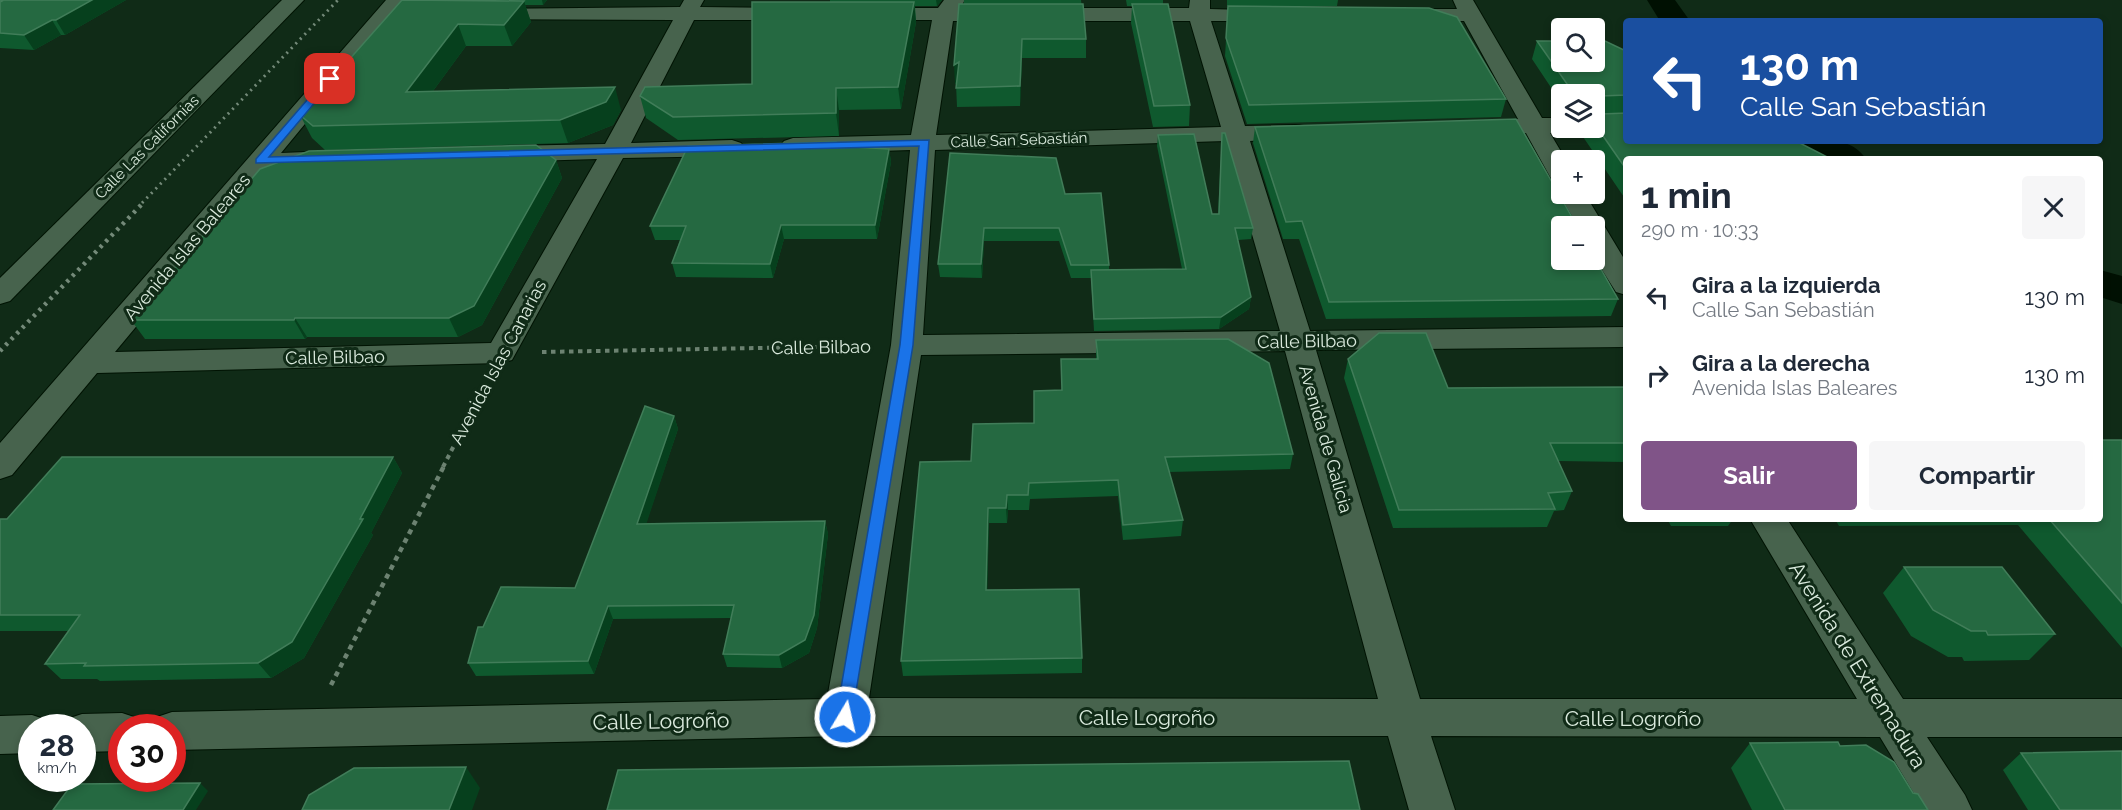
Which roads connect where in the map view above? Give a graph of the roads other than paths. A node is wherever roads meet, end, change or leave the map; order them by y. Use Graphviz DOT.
graph roads {
  1 [pos="294,0"];
  2 [pos="691,7"];
  3 [pos="950,7"];
  4 [pos="1199,7"];
  5 [pos="1467,8"];
  6 [pos="398,9"];
  7 [pos="468,13"];
  8 [pos="815,14"];
  9 [pos="850,14"];
  10 [pos="1291,15"];
  11 [pos="1383,15"];
  12 [pos="1551,125"];
  13 [pos="1533,126"];
  14 [pos="1453,128"];
  15 [pos="1327,131"];
  16 [pos="1235,134"];
  17 [pos="925,142"];
  18 [pos="614,151"];
  19 [pos="484,155"];
  20 [pos="1551,157"];
  21 [pos="355,158"];
  22 [pos="260,161"];
  23 [pos="1605,251"];
  24 [pos="1623,281"];
  25 [pos="0,295"];
  26 [pos="1623,337"];
  27 [pos="1298,341"];
  28 [pos="907,345"];
  29 [pos="501,353"];
  30 [pos="88,363"];
  31 [pos="0,466"];
  32 [pos="1770,522"];
  33 [pos="845,717"];
  34 [pos="1404,718"];
  35 [pos="1889,718"];
  36 [pos="2122,718"];
  37 [pos="186,731"];
  38 [pos="18,734"];
  39 [pos="0,735"];
  40 [pos="1432,810"];
  41 [pos="1949,810"];
  1 -- 25 [label="street, Calle Las Californias"];
  2 -- 7 [label="street"];
  2 -- 8 [label="street"];
  2 -- 18 [label="street, Avenida Islas Canarias"];
  3 -- 4 [label="street"];
  3 -- 9 [label="street"];
  3 -- 17 [label="street"];
  4 -- 10 [label="street"];
  4 -- 16 [label="street, Avenida de Galicia"];
  5 -- 11 [label="street"];
  5 -- 13 [label="street"];
  6 -- 22 [label="street, Avenida Islas Baleares"];
  12 -- 13 [label="street"];
  13 -- 14 [label="street"];
  13 -- 20 [label="street"];
  15 -- 16 [label="street, Calle San Sebastián"];
  16 -- 17 [label="street, Calle San Sebastián"];
  16 -- 27 [label="street, Avenida de Galicia"];
  17 -- 18 [label="street, Calle San Sebastián"];
  17 -- 28 [label="street"];
  18 -- 19 [label="street, Calle San Sebastián"];
  18 -- 29 [label="street, Avenida Islas Canarias"];
  21 -- 22 [label="street"];
  22 -- 30 [label="street, Avenida Islas Baleares"];
  23 -- 24 [label="street"];
  26 -- 27 [label="street, Calle Bilbao"];
  27 -- 28 [label="street, Calle Bilbao"];
  27 -- 34 [label="street, Avenida de Galicia"];
  28 -- 33 [label="street"];
  29 -- 30 [label="street, Calle Bilbao"];
  30 -- 31 [label="street, Avenida Islas Baleares"];
  32 -- 35 [label="street, Avenida de Extremadura"];
  33 -- 34 [label="street, Calle Logroño"];
  33 -- 37 [label="street, Calle Logroño"];
  34 -- 35 [label="street, Calle Logroño"];
  34 -- 40 [label="street, Avenida de Galicia"];
  35 -- 36 [label="street, Calle Logroño"];
  35 -- 41 [label="street, Avenida de Extremadura"];
  38 -- 39 [label="street"];
}
